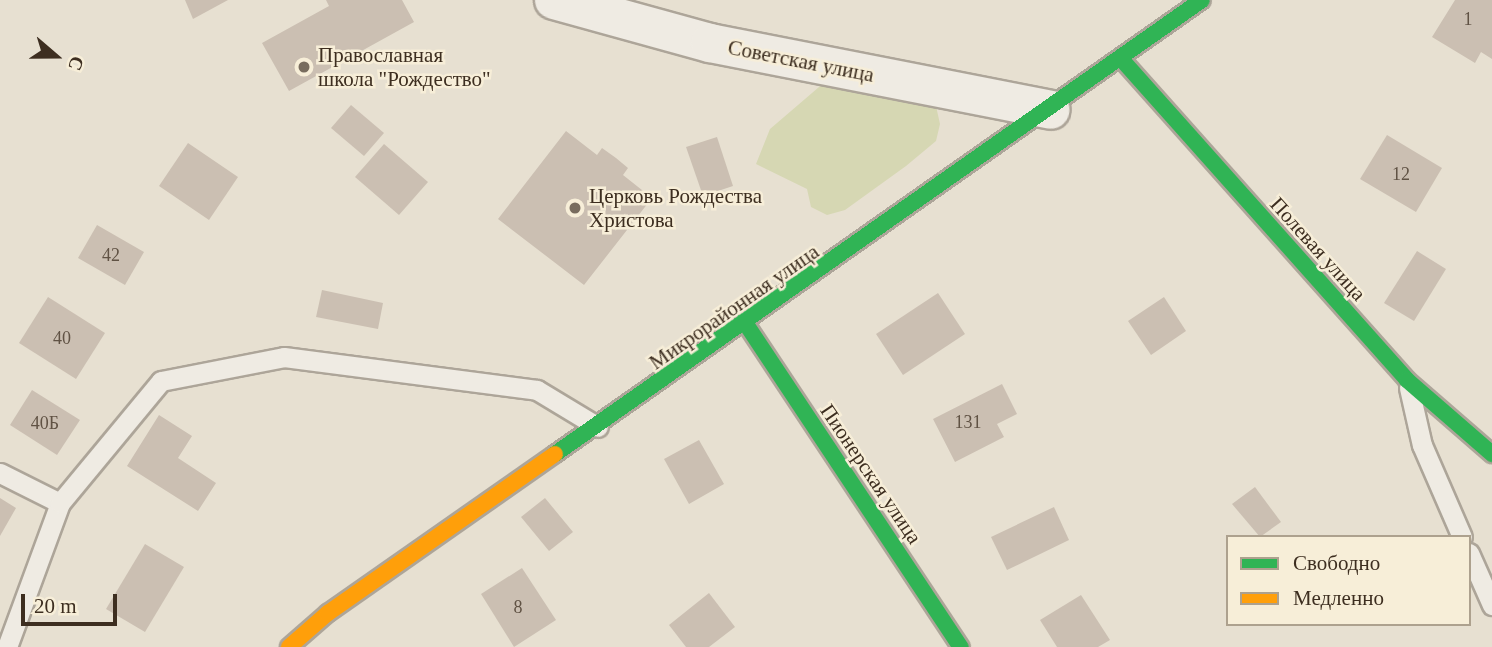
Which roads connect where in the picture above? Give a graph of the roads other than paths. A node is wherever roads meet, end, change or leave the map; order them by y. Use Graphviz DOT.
graph roads {
  1 [pos="554,0"];
  2 [pos="1202,0"];
  3 [pos="1123,61"];
  4 [pos="1050,110"];
  5 [pos="746,324"];
  6 [pos="1407,380"];
  7 [pos="598,427"];
  8 [pos="1492,454"];
  9 [pos="0,473"];
  10 [pos="60,503"];
  11 [pos="1461,535"];
  12 [pos="1471,558"];
  13 [pos="1492,605"];
  14 [pos="7,647"];
  15 [pos="289,647"];
  16 [pos="961,647"];
  1 -- 4 [label="street, Советская улица"];
  2 -- 3 [label="street, Микрорайонная улица"];
  3 -- 4 [label="street, Микрорайонная улица"];
  3 -- 6 [label="street, Полевая улица"];
  4 -- 5 [label="street, Микрорайонная улица"];
  5 -- 7 [label="street, Микрорайонная улица"];
  5 -- 16 [label="street, Пионерская улица"];
  6 -- 8 [label="street, Полевая улица"];
  6 -- 11 [label="lane"];
  7 -- 10 [label="lane"];
  7 -- 15 [label="street, Микрорайонная улица"];
  9 -- 10 [label="lane"];
  10 -- 14 [label="lane"];
  12 -- 13 [label="lane"];
}
